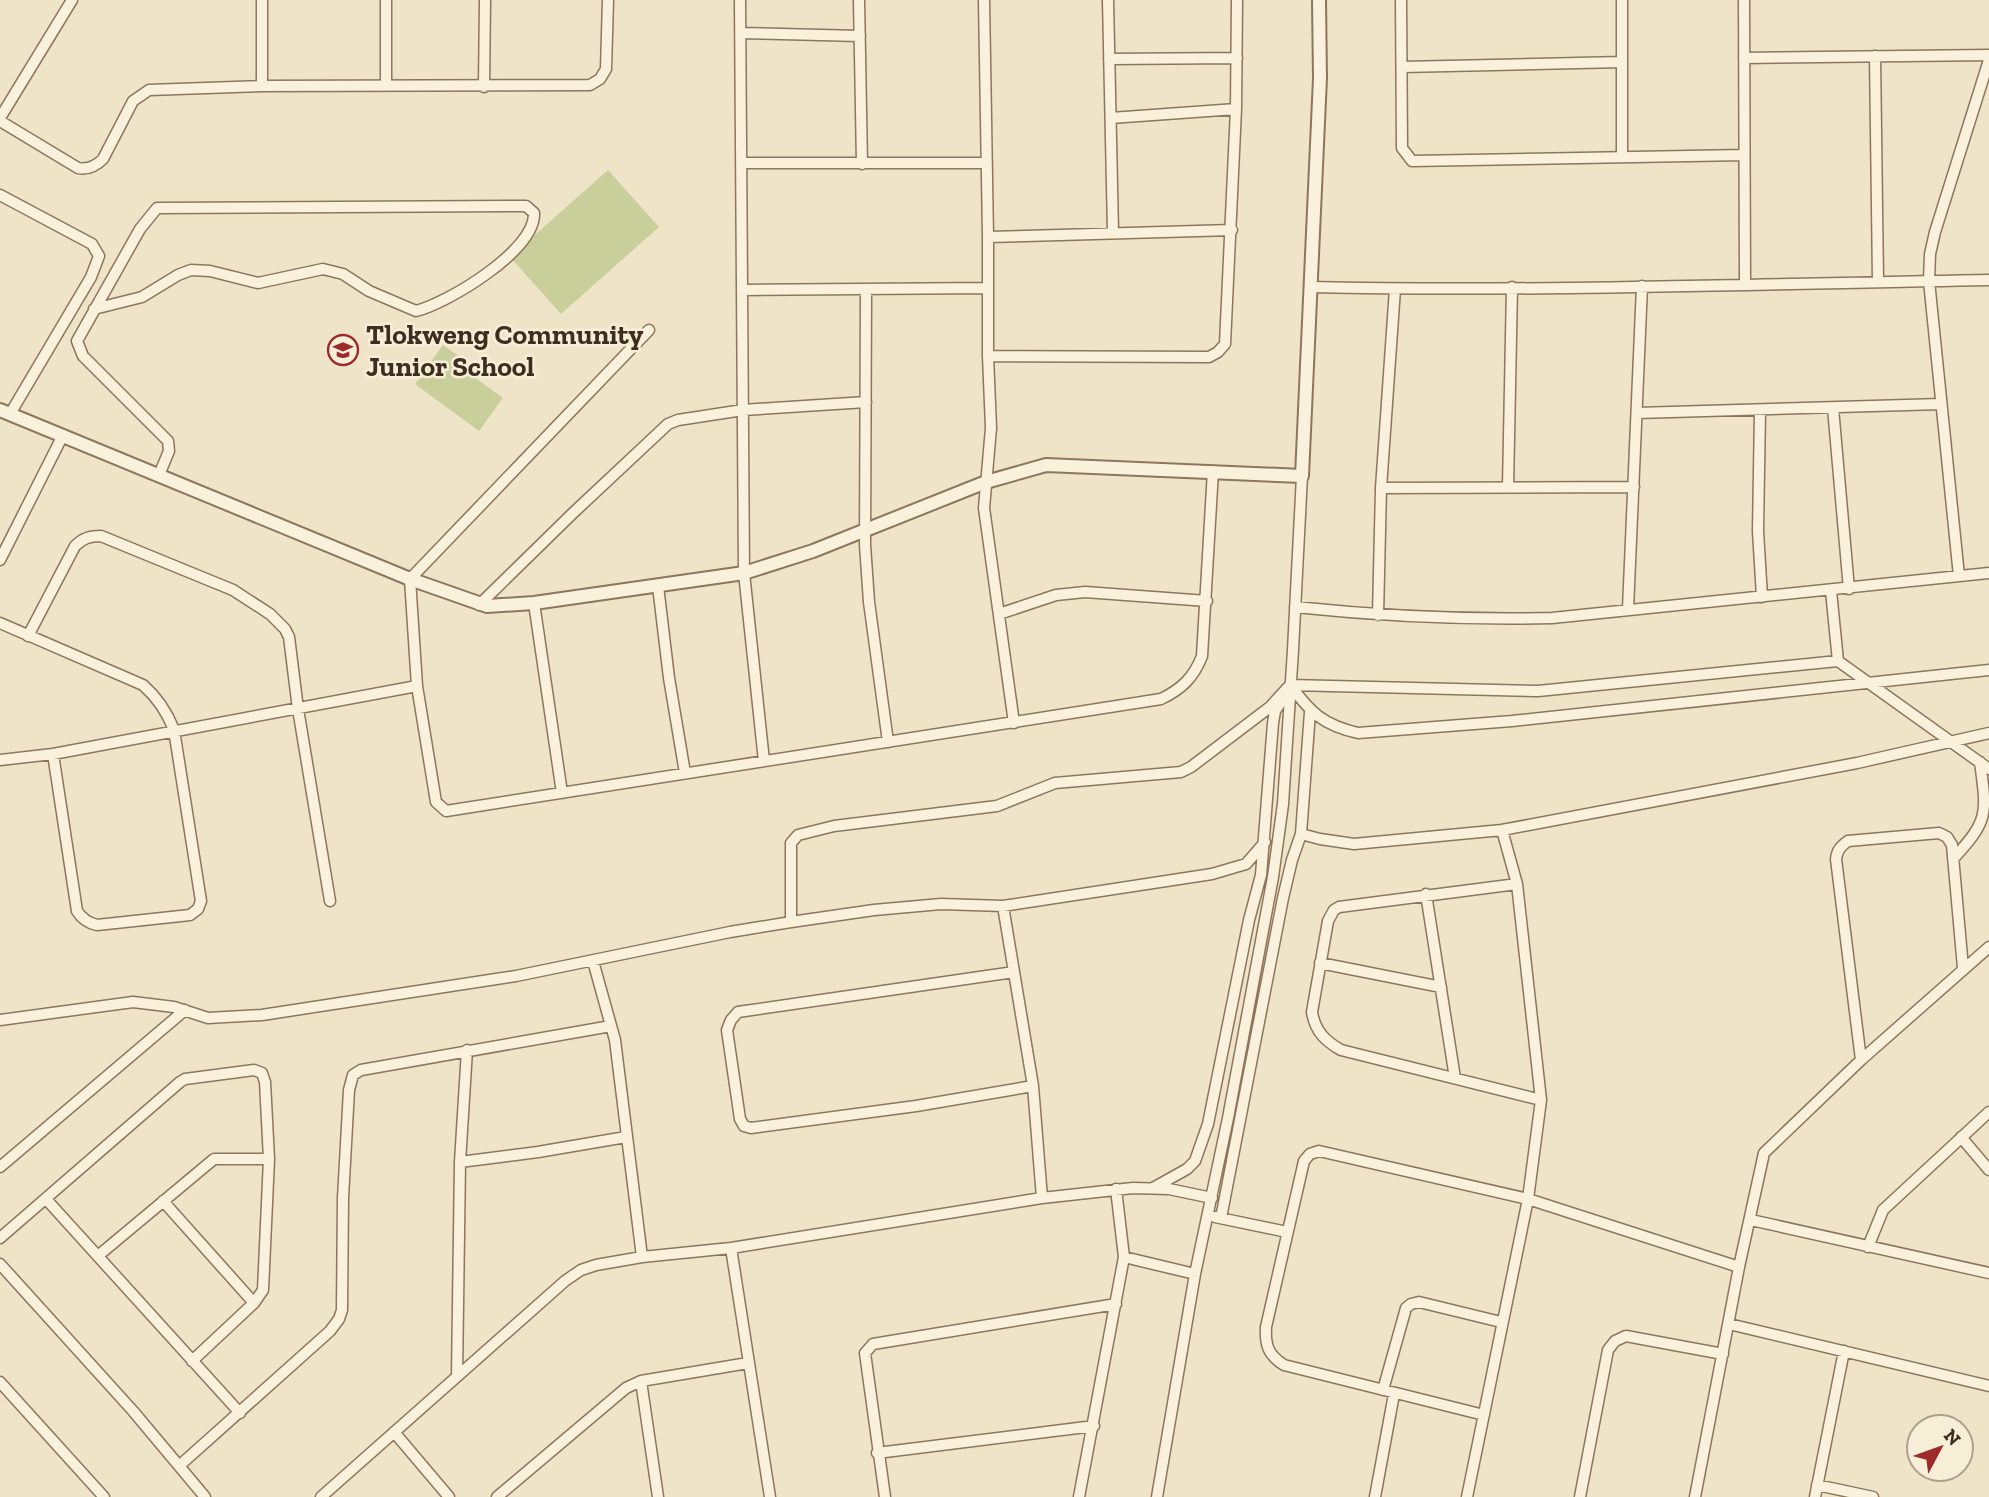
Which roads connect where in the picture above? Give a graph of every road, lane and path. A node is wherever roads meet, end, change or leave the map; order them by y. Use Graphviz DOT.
graph roads {
  1 [pos="72,0"];
  2 [pos="262,0"];
  3 [pos="386,0"];
  4 [pos="485,0"];
  5 [pos="608,0"];
  6 [pos="740,0"];
  7 [pos="859,0"];
  8 [pos="984,0"];
  9 [pos="1108,0"];
  10 [pos="1237,0"];
  11 [pos="1319,0"];
  12 [pos="1401,0"];
  13 [pos="1622,0"];
  14 [pos="1744,0"];
  15 [pos="741,33"];
  16 [pos="860,36"];
  17 [pos="1875,56"];
  18 [pos="1237,58"];
  19 [pos="1744,58"];
  20 [pos="1989,58"];
  21 [pos="1109,59"];
  22 [pos="1622,62"];
  23 [pos="1402,67"];
  24 [pos="386,85"];
  25 [pos="262,86"];
  26 [pos="484,87"];
  27 [pos="1236,109"];
  28 [pos="1111,118"];
  29 [pos="0,119"];
  30 [pos="1744,155"];
  31 [pos="1622,157"];
  32 [pos="743,163"];
  33 [pos="862,163"];
  34 [pos="986,163"];
  35 [pos="0,195"];
  36 [pos="1232,230"];
  37 [pos="1112,232"];
  38 [pos="988,237"];
  39 [pos="1989,280"];
  40 [pos="1878,281"];
  41 [pos="1928,281"];
  42 [pos="1745,284"];
  43 [pos="1642,286"];
  44 [pos="1310,287"];
  45 [pos="1512,287"];
  46 [pos="987,288"];
  47 [pos="1395,289"];
  48 [pos="742,290"];
  49 [pos="866,290"];
  50 [pos="94,309"];
  51 [pos="649,330"];
  52 [pos="988,356"];
  53 [pos="866,402"];
  54 [pos="1941,404"];
  55 [pos="1833,408"];
  56 [pos="743,410"];
  57 [pos="1760,411"];
  58 [pos="5,412"];
  59 [pos="1637,413"];
  60 [pos="63,435"];
  61 [pos="1213,471"];
  62 [pos="159,475"];
  63 [pos="1302,476"];
  64 [pos="986,482"];
  65 [pos="1508,487"];
  66 [pos="1634,487"];
  67 [pos="1381,488"];
  68 [pos="866,530"];
  69 [pos="0,559"];
  70 [pos="744,573"];
  71 [pos="1989,573"];
  72 [pos="1959,576"];
  73 [pos="410,579"];
  74 [pos="658,586"];
  75 [pos="1849,589"];
  76 [pos="1831,591"];
  77 [pos="1762,597"];
  78 [pos="1207,601"];
  79 [pos="534,603"];
  80 [pos="479,605"];
  81 [pos="1295,607"];
  82 [pos="1628,609"];
  83 [pos="999,614"];
  84 [pos="1378,615"];
  85 [pos="0,623"];
  86 [pos="28,636"];
  87 [pos="1838,661"];
  88 [pos="1989,670"];
  89 [pos="1865,682"];
  90 [pos="417,686"];
  91 [pos="1289,689"];
  92 [pos="298,709"];
  93 [pos="1310,712"];
  94 [pos="1014,723"];
  95 [pos="174,730"];
  96 [pos="1989,733"];
  97 [pos="1952,741"];
  98 [pos="888,742"];
  99 [pos="53,754"];
  100 [pos="0,760"];
  101 [pos="764,761"];
  102 [pos="1980,762"];
  103 [pos="1989,769"];
  104 [pos="685,773"];
  105 [pos="562,793"];
  106 [pos="1502,830"];
  107 [pos="1301,834"];
  108 [pos="1265,842"];
  109 [pos="1953,859"];
  110 [pos="1517,884"];
  111 [pos="1426,894"];
  112 [pos="330,901"];
  113 [pos="1003,906"];
  114 [pos="791,922"];
  115 [pos="1989,947"];
  116 [pos="593,961"];
  117 [pos="1320,963"];
  118 [pos="1963,968"];
  119 [pos="1014,972"];
  120 [pos="1441,987"];
  121 [pos="185,1010"];
  122 [pos="0,1020"];
  123 [pos="611,1026"];
  124 [pos="467,1050"];
  125 [pos="1861,1060"];
  126 [pos="1455,1078"];
  127 [pos="1033,1086"];
  128 [pos="1541,1100"];
  129 [pos="1989,1112"];
  130 [pos="1961,1136"];
  131 [pos="626,1137"];
  132 [pos="270,1159"];
  133 [pos="460,1162"];
  134 [pos="0,1167"];
  135 [pos="1989,1170"];
  136 [pos="1152,1188"];
  137 [pos="1115,1189"];
  138 [pos="1042,1198"];
  139 [pos="1212,1198"];
  140 [pos="46,1199"];
  141 [pos="1528,1199"];
  142 [pos="163,1201"];
  143 [pos="1208,1216"];
  144 [pos="1221,1218"];
  145 [pos="1751,1220"];
  146 [pos="1287,1232"];
  147 [pos="0,1238"];
  148 [pos="1868,1247"];
  149 [pos="731,1248"];
  150 [pos="99,1255"];
  151 [pos="642,1257"];
  152 [pos="1124,1257"];
  153 [pos="0,1264"];
  154 [pos="1739,1267"];
  155 [pos="1989,1273"];
  156 [pos="1195,1274"];
  157 [pos="254,1303"];
  158 [pos="1116,1304"];
  159 [pos="1501,1322"];
  160 [pos="1729,1324"];
  161 [pos="1844,1351"];
  162 [pos="1723,1354"];
  163 [pos="192,1361"];
  164 [pos="748,1363"];
  165 [pos="457,1376"];
  166 [pos="641,1381"];
  167 [pos="0,1382"];
  168 [pos="1989,1386"];
  169 [pos="1383,1391"];
  170 [pos="1394,1394"];
  171 [pos="240,1413"];
  172 [pos="1484,1415"];
  173 [pos="1094,1426"];
  174 [pos="394,1432"];
  175 [pos="877,1453"];
  176 [pos="179,1466"];
  177 [pos="1817,1485"];
  178 [pos="104,1497"];
  179 [pos="205,1497"];
  180 [pos="321,1497"];
  181 [pos="449,1497"];
  182 [pos="497,1497"];
  183 [pos="658,1497"];
  184 [pos="770,1497"];
  185 [pos="885,1497"];
  186 [pos="1079,1497"];
  187 [pos="1157,1497"];
  188 [pos="1374,1497"];
  189 [pos="1466,1497"];
  190 [pos="1580,1497"];
  191 [pos="1695,1497"];
  192 [pos="1815,1497"];
  193 [pos="1873,1497"];
  1 -- 29 [label="street"];
  2 -- 25 [label="street"];
  3 -- 24 [label="street"];
  4 -- 26 [label="street"];
  5 -- 26 [label="street"];
  6 -- 15 [label="street"];
  7 -- 16 [label="street"];
  8 -- 34 [label="street"];
  9 -- 21 [label="street"];
  10 -- 18 [label="street"];
  11 -- 44 [label="street"];
  12 -- 23 [label="street"];
  13 -- 22 [label="street"];
  14 -- 19 [label="street"];
  15 -- 16 [label="street"];
  15 -- 32 [label="street"];
  16 -- 33 [label="street"];
  17 -- 19 [label="street"];
  17 -- 20 [label="street"];
  17 -- 40 [label="street"];
  18 -- 21 [label="street"];
  18 -- 27 [label="street"];
  19 -- 30 [label="street"];
  20 -- 41 [label="street"];
  21 -- 28 [label="street"];
  22 -- 23 [label="street"];
  22 -- 31 [label="street"];
  23 -- 31 [label="street"];
  24 -- 25 [label="street"];
  24 -- 26 [label="street"];
  25 -- 29 [label="street"];
  27 -- 28 [label="street"];
  27 -- 36 [label="street"];
  28 -- 37 [label="street"];
  30 -- 31 [label="street"];
  30 -- 42 [label="street"];
  32 -- 33 [label="street"];
  32 -- 48 [label="street"];
  33 -- 34 [label="street"];
  34 -- 38 [label="street"];
  35 -- 58 [label="street"];
  36 -- 37 [label="street"];
  36 -- 52 [label="street"];
  37 -- 38 [label="street"];
  38 -- 46 [label="street"];
  39 -- 41 [label="street"];
  40 -- 41 [label="street"];
  40 -- 42 [label="street"];
  41 -- 54 [label="street"];
  42 -- 43 [label="street"];
  43 -- 45 [label="street"];
  43 -- 59 [label="street"];
  44 -- 47 [label="street"];
  44 -- 63 [label="street"];
  45 -- 47 [label="street"];
  45 -- 65 [label="street"];
  46 -- 49 [label="street"];
  46 -- 52 [label="street"];
  47 -- 67 [label="street"];
  48 -- 49 [label="street"];
  48 -- 56 [label="street"];
  49 -- 53 [label="street"];
  50 -- 50 [label="street"];
  50 -- 62 [label="street"];
  51 -- 73 [label="street"];
  52 -- 64 [label="street"];
  53 -- 56 [label="street"];
  53 -- 68 [label="street"];
  54 -- 55 [label="street"];
  54 -- 72 [label="street"];
  55 -- 57 [label="street"];
  55 -- 75 [label="street"];
  56 -- 70 [label="street"];
  56 -- 80 [label="street"];
  57 -- 59 [label="street"];
  57 -- 77 [label="street"];
  58 -- 60 [label="street"];
  59 -- 66 [label="street"];
  60 -- 62 [label="street"];
  60 -- 69 [label="street"];
  61 -- 63 [label="street"];
  61 -- 64 [label="street"];
  61 -- 78 [label="street"];
  62 -- 73 [label="street"];
  63 -- 81 [label="street"];
  64 -- 68 [label="street"];
  64 -- 83 [label="street"];
  65 -- 66 [label="street"];
  65 -- 67 [label="street"];
  66 -- 82 [label="street"];
  67 -- 84 [label="street"];
  68 -- 70 [label="street"];
  68 -- 98 [label="street"];
  70 -- 74 [label="street"];
  70 -- 101 [label="street"];
  71 -- 72 [label="street"];
  72 -- 75 [label="street"];
  73 -- 80 [label="street"];
  73 -- 90 [label="street"];
  74 -- 79 [label="street"];
  74 -- 104 [label="street"];
  75 -- 76 [label="street"];
  76 -- 77 [label="street"];
  76 -- 87 [label="street"];
  77 -- 82 [label="street"];
  78 -- 83 [label="street"];
  78 -- 94 [label="street"];
  79 -- 80 [label="street"];
  79 -- 105 [label="street"];
  81 -- 84 [label="street"];
  81 -- 91 [label="street"];
  82 -- 84 [label="street"];
  83 -- 94 [label="street"];
  85 -- 86 [label="street"];
  86 -- 92 [label="street"];
  86 -- 95 [label="street"];
  87 -- 89 [label="street"];
  87 -- 91 [label="street"];
  88 -- 89 [label="street"];
  89 -- 93 [label="street"];
  89 -- 97 [label="street"];
  90 -- 92 [label="street"];
  90 -- 105 [label="street"];
  91 -- 93 [label="street"];
  91 -- 108 [label="street"];
  91 -- 114 [label="street"];
  91 -- 139 [label="street"];
  92 -- 95 [label="street"];
  92 -- 112 [label="street"];
  93 -- 107 [label="street"];
  94 -- 98 [label="street"];
  95 -- 99 [label="street"];
  95 -- 99 [label="street"];
  96 -- 97 [label="street"];
  97 -- 102 [label="street"];
  97 -- 106 [label="street"];
  98 -- 101 [label="street"];
  99 -- 100 [label="street"];
  101 -- 104 [label="street"];
  102 -- 103 [label="street"];
  102 -- 109 [label="street"];
  104 -- 105 [label="street"];
  106 -- 107 [label="street"];
  106 -- 110 [label="street"];
  107 -- 144 [label="street"];
  108 -- 113 [label="street"];
  108 -- 136 [label="street"];
  109 -- 118 [label="street"];
  109 -- 125 [label="street"];
  110 -- 111 [label="street"];
  110 -- 128 [label="street"];
  111 -- 117 [label="street"];
  111 -- 120 [label="street"];
  113 -- 114 [label="street"];
  113 -- 119 [label="street"];
  114 -- 116 [label="street"];
  115 -- 118 [label="street"];
  116 -- 121 [label="street"];
  116 -- 123 [label="street"];
  117 -- 120 [label="street"];
  117 -- 126 [label="street"];
  118 -- 125 [label="street"];
  119 -- 127 [label="street"];
  119 -- 127 [label="street"];
  120 -- 126 [label="street"];
  121 -- 122 [label="street"];
  121 -- 134 [label="street"];
  123 -- 124 [label="street"];
  123 -- 131 [label="street"];
  124 -- 133 [label="street"];
  124 -- 171 [label="street"];
  125 -- 145 [label="street"];
  126 -- 128 [label="street"];
  127 -- 138 [label="street"];
  128 -- 141 [label="street"];
  129 -- 130 [label="street"];
  130 -- 135 [label="street"];
  130 -- 148 [label="street"];
  131 -- 133 [label="street"];
  131 -- 151 [label="street"];
  132 -- 140 [label="street"];
  132 -- 142 [label="street"];
  132 -- 157 [label="street"];
  133 -- 165 [label="street"];
  136 -- 137 [label="street"];
  136 -- 139 [label="street"];
  137 -- 138 [label="street"];
  137 -- 152 [label="street"];
  138 -- 149 [label="street"];
  139 -- 143 [label="street"];
  140 -- 147 [label="street"];
  140 -- 150 [label="street"];
  141 -- 146 [label="street"];
  141 -- 154 [label="street"];
  141 -- 159 [label="street"];
  142 -- 150 [label="street"];
  142 -- 157 [label="street"];
  143 -- 144 [label="street"];
  143 -- 156 [label="street"];
  144 -- 146 [label="street"];
  145 -- 148 [label="street"];
  145 -- 154 [label="street"];
  146 -- 169 [label="street"];
  148 -- 155 [label="street"];
  149 -- 151 [label="street"];
  149 -- 164 [label="street"];
  150 -- 163 [label="street"];
  151 -- 165 [label="street"];
  152 -- 156 [label="street"];
  152 -- 158 [label="street"];
  153 -- 176 [label="street"];
  154 -- 160 [label="street"];
  156 -- 187 [label="street"];
  157 -- 163 [label="street"];
  158 -- 173 [label="street"];
  158 -- 175 [label="street"];
  159 -- 169 [label="street"];
  159 -- 172 [label="street"];
  160 -- 161 [label="street"];
  160 -- 162 [label="street"];
  161 -- 168 [label="street"];
  161 -- 177 [label="street"];
  162 -- 190 [label="street"];
  162 -- 191 [label="street"];
  163 -- 171 [label="street"];
  164 -- 166 [label="street"];
  164 -- 184 [label="street"];
  165 -- 174 [label="street"];
  166 -- 182 [label="street"];
  166 -- 183 [label="street"];
  167 -- 178 [label="street"];
  169 -- 170 [label="street"];
  170 -- 172 [label="street"];
  170 -- 188 [label="street"];
  171 -- 176 [label="street"];
  172 -- 189 [label="street"];
  173 -- 175 [label="street"];
  173 -- 186 [label="street"];
  174 -- 180 [label="street"];
  174 -- 181 [label="street"];
  175 -- 185 [label="street"];
  176 -- 179 [label="street"];
  177 -- 192 [label="street"];
  177 -- 193 [label="street"];
}
